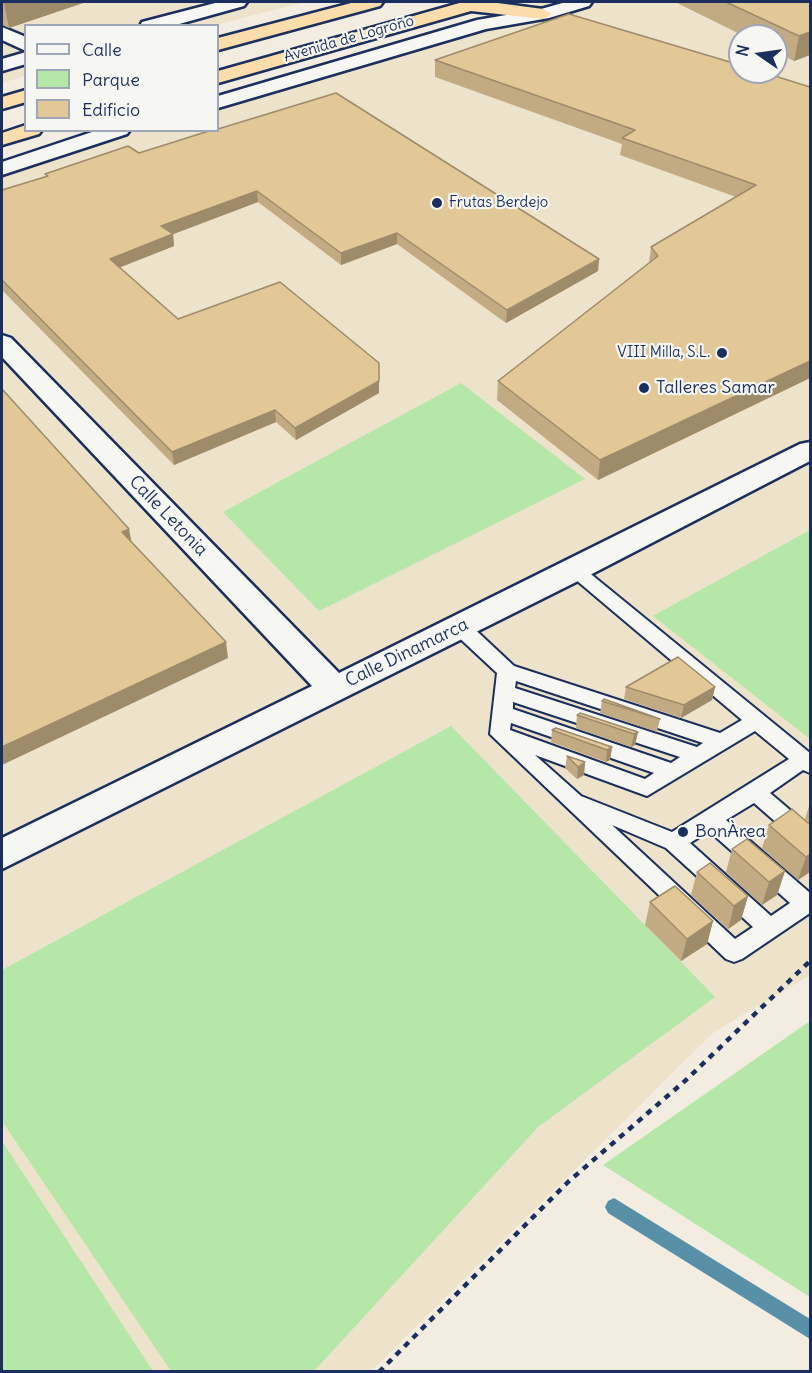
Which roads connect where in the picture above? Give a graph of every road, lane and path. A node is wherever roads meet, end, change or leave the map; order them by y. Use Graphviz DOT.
graph roads {
  1 [pos="238,2"];
  2 [pos="374,2"];
  3 [pos="526,2"];
  4 [pos="583,2"];
  5 [pos="475,3"];
  6 [pos="543,14"];
  7 [pos="156,24"];
  8 [pos="576,24"];
  9 [pos="2,33"];
  10 [pos="24,44"];
  11 [pos="219,44"];
  12 [pos="24,59"];
  13 [pos="2,65"];
  14 [pos="219,78"];
  15 [pos="24,97"];
  16 [pos="219,102"];
  17 [pos="2,103"];
  18 [pos="25,132"];
  19 [pos="114,132"];
  20 [pos="2,139"];
  21 [pos="2,168"];
  22 [pos="2,342"];
  23 [pos="810,450"];
  24 [pos="575,570"];
  25 [pos="460,627"];
  26 [pos="507,671"];
  27 [pos="335,689"];
  28 [pos="502,713"];
  29 [pos="755,721"];
  30 [pos="720,741"];
  31 [pos="697,755"];
  32 [pos="807,762"];
  33 [pos="755,792"];
  34 [pos="571,800"];
  35 [pos="710,819"];
  36 [pos="810,839"];
  37 [pos="674,842"];
  38 [pos="2,854"];
  39 [pos="808,904"];
  40 [pos="770,929"];
  41 [pos="810,961"];
  42 [pos="379,1371"];
  1 -- 7 [label="street"];
  2 -- 11 [label="highway, Avenida de Logroño"];
  3 -- 6 [label="highway"];
  4 -- 6 [label="street"];
  5 -- 6 [label="highway"];
  5 -- 14 [label="highway, Avenida de Logroño"];
  6 -- 8 [label="street"];
  6 -- 16 [label="street"];
  9 -- 10 [label="street"];
  12 -- 13 [label="street"];
  15 -- 17 [label="highway"];
  18 -- 20 [label="highway"];
  19 -- 21 [label="street"];
  22 -- 27 [label="street, Calle Letonia"];
  23 -- 24 [label="street, Calle Dinamarca"];
  24 -- 25 [label="street, Calle Dinamarca"];
  24 -- 29 [label="lane"];
  25 -- 26 [label="lane"];
  25 -- 27 [label="street, Calle Dinamarca"];
  26 -- 28 [label="lane"];
  26 -- 30 [label="lane"];
  27 -- 38 [label="street, Calle Dinamarca"];
  28 -- 31 [label="lane"];
  28 -- 31 [label="lane"];
  28 -- 34 [label="lane"];
  29 -- 30 [label="lane"];
  29 -- 32 [label="lane"];
  30 -- 31 [label="lane"];
  32 -- 33 [label="lane"];
  33 -- 35 [label="lane"];
  33 -- 36 [label="lane"];
  34 -- 37 [label="lane"];
  34 -- 40 [label="lane"];
  35 -- 37 [label="lane"];
  35 -- 39 [label="lane"];
  37 -- 40 [label="lane"];
  39 -- 40 [label="lane"];
  41 -- 42 [label="path"];
}
